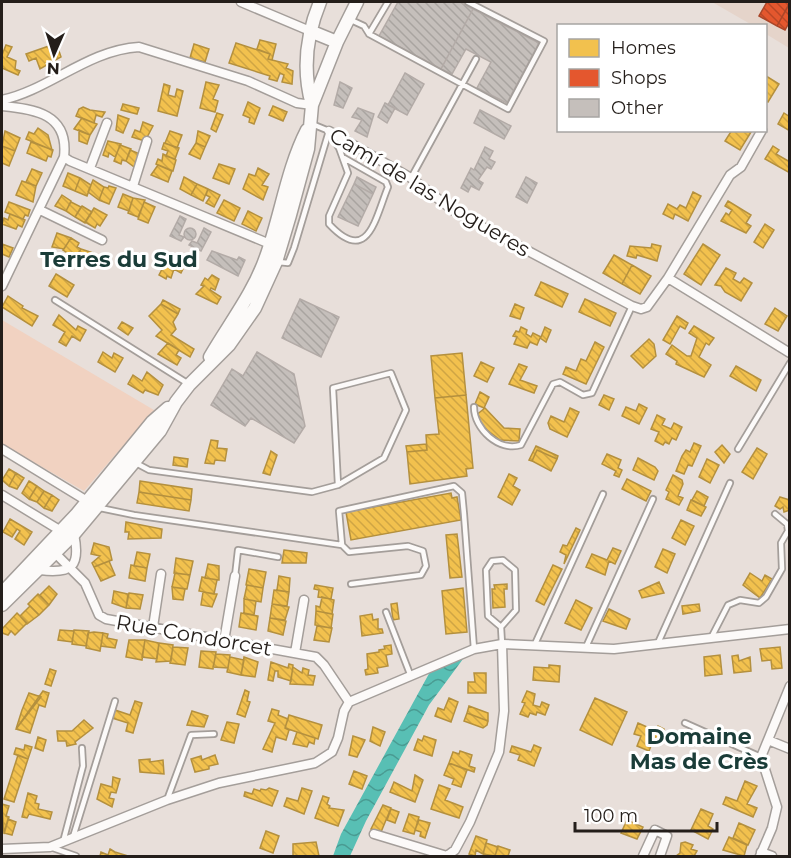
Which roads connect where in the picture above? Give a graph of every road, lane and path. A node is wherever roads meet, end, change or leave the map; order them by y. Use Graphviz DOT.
graph roads {
  1 [pos="241,2"];
  2 [pos="320,2"];
  3 [pos="357,2"];
  4 [pos="388,2"];
  5 [pos="468,2"];
  6 [pos="349,18"];
  7 [pos="310,31"];
  8 [pos="369,34"];
  9 [pos="337,42"];
  10 [pos="476,60"];
  11 [pos="462,85"];
  12 [pos="2,100"];
  13 [pos="312,105"];
  14 [pos="2,106"];
  15 [pos="107,123"];
  16 [pos="310,123"];
  17 [pos="329,131"];
  18 [pos="761,132"];
  19 [pos="147,141"];
  20 [pos="64,157"];
  21 [pos="344,159"];
  22 [pos="90,168"];
  23 [pos="411,178"];
  24 [pos="133,186"];
  25 [pos="40,210"];
  26 [pos="102,240"];
  27 [pos="270,244"];
  28 [pos="276,262"];
  29 [pos="668,278"];
  30 [pos="2,286"];
  31 [pos="55,300"];
  32 [pos="632,306"];
  33 [pos="789,353"];
  34 [pos="789,363"];
  35 [pos="203,370"];
  36 [pos="189,385"];
  37 [pos="474,407"];
  38 [pos="2,449"];
  39 [pos="738,449"];
  40 [pos="130,457"];
  41 [pos="730,483"];
  42 [pos="338,485"];
  43 [pos="603,494"];
  44 [pos="2,495"];
  45 [pos="653,499"];
  46 [pos="91,504"];
  47 [pos="775,514"];
  48 [pos="76,515"];
  49 [pos="68,533"];
  50 [pos="342,546"];
  51 [pos="54,551"];
  52 [pos="278,557"];
  53 [pos="37,565"];
  54 [pos="71,568"];
  55 [pos="161,574"];
  56 [pos="235,576"];
  57 [pos="351,584"];
  58 [pos="2,593"];
  59 [pos="304,600"];
  60 [pos="2,605"];
  61 [pos="386,612"];
  62 [pos="153,627"];
  63 [pos="501,627"];
  64 [pos="789,629"];
  65 [pos="711,638"];
  66 [pos="224,641"];
  67 [pos="502,644"];
  68 [pos="535,644"];
  69 [pos="657,645"];
  70 [pos="586,647"];
  71 [pos="474,649"];
  72 [pos="295,653"];
  73 [pos="410,674"];
  74 [pos="789,686"];
  75 [pos="115,701"];
  76 [pos="350,702"];
  77 [pos="685,723"];
  78 [pos="214,734"];
  79 [pos="768,740"];
  80 [pos="82,748"];
  81 [pos="789,749"];
  82 [pos="761,757"];
  83 [pos="166,800"];
  84 [pos="374,834"];
  85 [pos="73,837"];
  86 [pos="63,842"];
  87 [pos="50,847"];
  88 [pos="2,849"];
  89 [pos="760,854"];
  90 [pos="76,856"];
  91 [pos="447,856"];
  92 [pos="644,856"];
  93 [pos="660,856"];
  94 [pos="772,856"];
  1 -- 7 [label="street"];
  2 -- 7 [label="main road"];
  3 -- 6 [label="main road"];
  4 -- 8 [label="lane"];
  5 -- 11 [label="lane"];
  6 -- 8 [label="lane"];
  6 -- 9 [label="main road"];
  7 -- 9 [label="main road"];
  7 -- 13 [label="main road"];
  8 -- 11 [label="lane"];
  9 -- 13 [label="main road"];
  10 -- 11 [label="lane"];
  11 -- 23 [label="lane"];
  12 -- 13 [label="street"];
  13 -- 16 [label="main road"];
  14 -- 20 [label="street"];
  15 -- 22 [label="street"];
  16 -- 17 [label="lane, Camí de las Nogueres"];
  16 -- 27 [label="main road"];
  16 -- 28 [label="main road"];
  17 -- 21 [label="lane"];
  17 -- 23 [label="street, Camí de las Nogueres"];
  17 -- 28 [label="lane"];
  18 -- 29 [label="street"];
  19 -- 24 [label="street"];
  20 -- 22 [label="street"];
  20 -- 25 [label="street"];
  21 -- 21 [label="lane"];
  22 -- 24 [label="street"];
  23 -- 32 [label="street, Camí de las Nogueres"];
  24 -- 27 [label="street"];
  25 -- 26 [label="street"];
  25 -- 30 [label="street"];
  27 -- 35 [label="main road"];
  28 -- 35 [label="main road"];
  29 -- 32 [label="street"];
  29 -- 33 [label="street"];
  31 -- 36 [label="lane"];
  32 -- 37 [label="lane"];
  34 -- 39 [label="lane"];
  35 -- 36 [label="main road"];
  36 -- 40 [label="main road"];
  38 -- 46 [label="street"];
  40 -- 42 [label="lane"];
  40 -- 46 [label="main road"];
  41 -- 69 [label="lane"];
  42 -- 42 [label="lane"];
  43 -- 68 [label="lane"];
  44 -- 49 [label="street"];
  45 -- 70 [label="lane"];
  46 -- 48 [label="main road"];
  46 -- 49 [label="main road"];
  46 -- 50 [label="lane"];
  47 -- 65 [label="lane"];
  48 -- 49 [label="main road"];
  48 -- 51 [label="street"];
  49 -- 51 [label="main road"];
  49 -- 53 [label="main road"];
  49 -- 54 [label="street"];
  50 -- 57 [label="lane"];
  50 -- 71 [label="lane"];
  51 -- 53 [label="main road"];
  51 -- 54 [label="street, Rue Condorcet"];
  52 -- 56 [label="lane"];
  53 -- 54 [label="street"];
  53 -- 58 [label="main road"];
  53 -- 60 [label="main road"];
  54 -- 62 [label="street, Rue Condorcet"];
  55 -- 62 [label="street"];
  56 -- 66 [label="street"];
  59 -- 72 [label="street"];
  61 -- 73 [label="lane"];
  62 -- 66 [label="street, Rue Condorcet"];
  63 -- 63 [label="lane"];
  63 -- 67 [label="lane"];
  64 -- 65 [label="street"];
  65 -- 69 [label="street"];
  66 -- 72 [label="street, Rue Condorcet"];
  67 -- 68 [label="street"];
  67 -- 71 [label="street"];
  67 -- 91 [label="street"];
  68 -- 70 [label="street"];
  69 -- 70 [label="street"];
  71 -- 73 [label="street"];
  72 -- 76 [label="street, Rue Condorcet"];
  73 -- 76 [label="street"];
  74 -- 79 [label="street"];
  75 -- 85 [label="lane"];
  76 -- 83 [label="street"];
  77 -- 82 [label="lane"];
  78 -- 83 [label="lane"];
  79 -- 81 [label="street"];
  79 -- 82 [label="street"];
  80 -- 86 [label="lane"];
  82 -- 89 [label="street"];
  83 -- 85 [label="street"];
  84 -- 91 [label="street"];
  85 -- 86 [label="street"];
  86 -- 87 [label="street"];
  87 -- 88 [label="street"];
  87 -- 90 [label="lane"];
  89 -- 94 [label="street"];
  92 -- 93 [label="street"];
}
